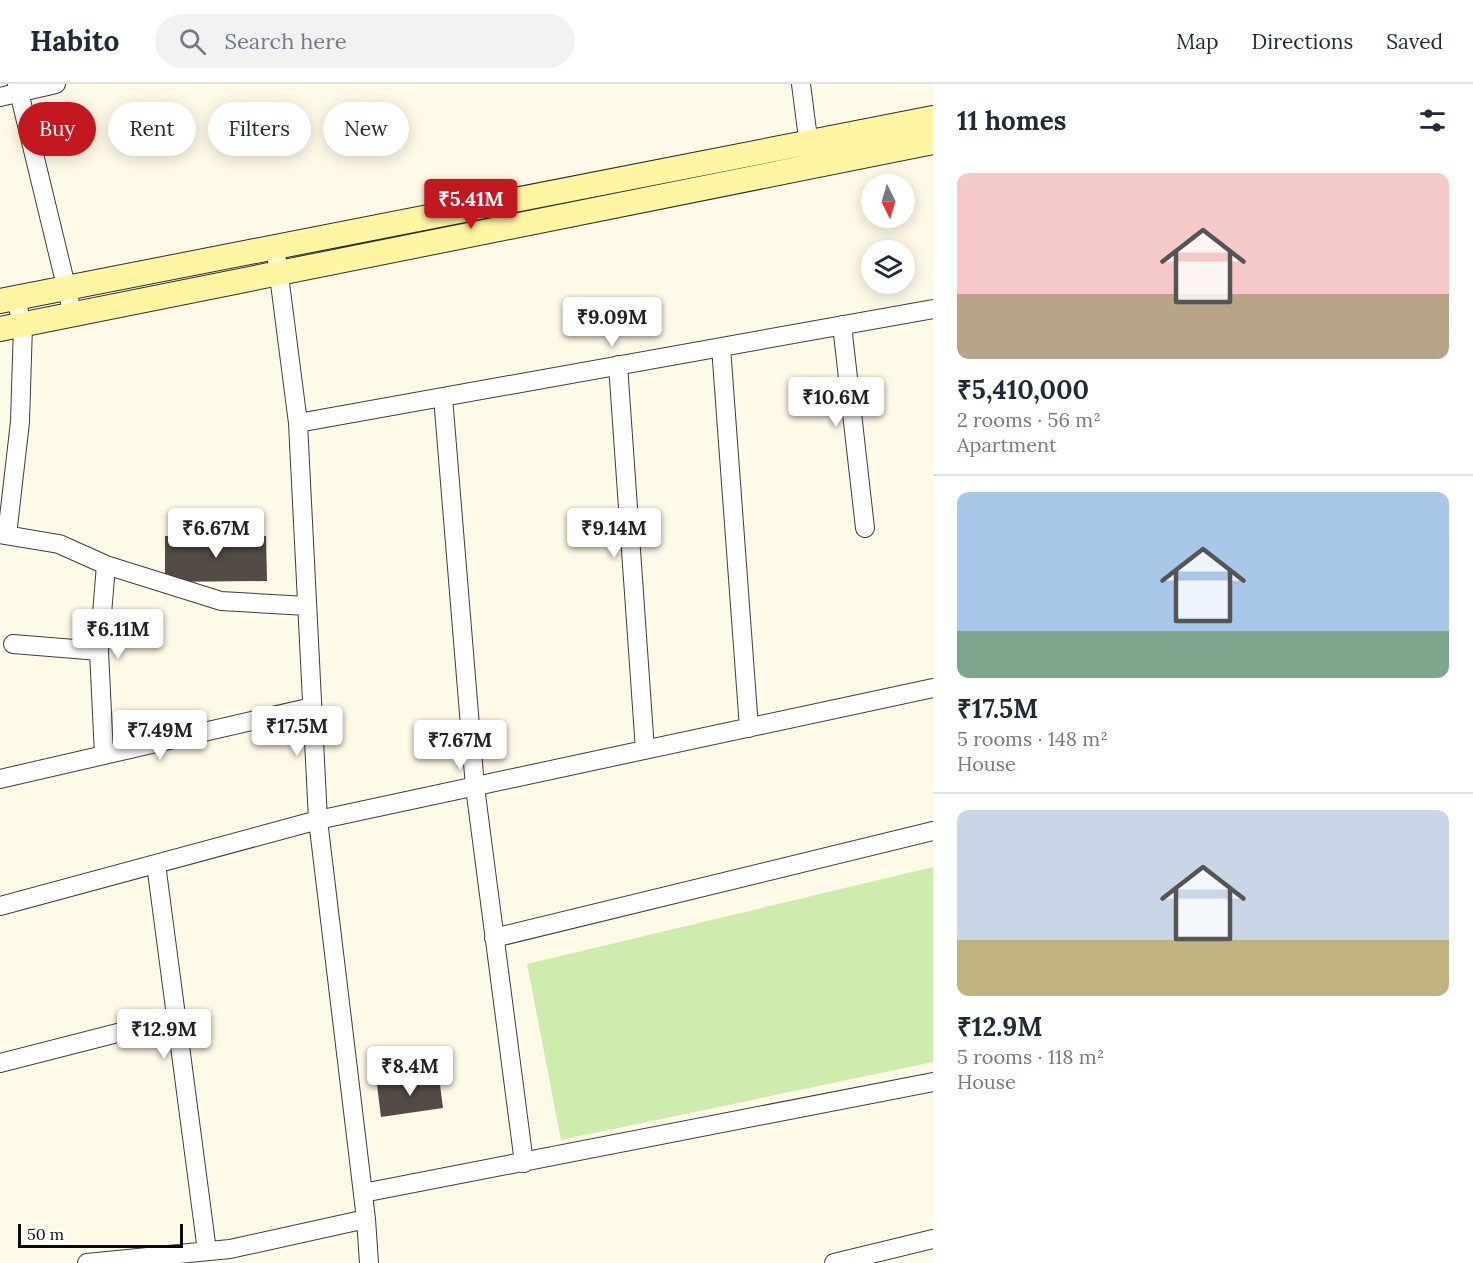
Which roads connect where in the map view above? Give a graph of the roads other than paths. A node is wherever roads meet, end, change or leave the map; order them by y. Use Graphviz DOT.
graph roads {
  1 [pos="56,84"];
  2 [pos="801,84"];
  3 [pos="17,88"];
  4 [pos="0,97"];
  5 [pos="933,118"];
  6 [pos="808,142"];
  7 [pos="933,142"];
  8 [pos="812,166"];
  9 [pos="275,247"];
  10 [pos="278,274"];
  11 [pos="66,287"];
  12 [pos="7,299"];
  13 [pos="933,309"];
  14 [pos="73,315"];
  15 [pos="842,325"];
  16 [pos="11,327"];
  17 [pos="721,347"];
  18 [pos="618,365"];
  19 [pos="442,397"];
  20 [pos="298,423"];
  21 [pos="865,528"];
  22 [pos="4,534"];
  23 [pos="106,565"];
  24 [pos="307,606"];
  25 [pos="13,644"];
  26 [pos="99,651"];
  27 [pos="933,688"];
  28 [pos="312,707"];
  29 [pos="749,728"];
  30 [pos="645,750"];
  31 [pos="104,755"];
  32 [pos="0,779"];
  33 [pos="475,787"];
  34 [pos="318,820"];
  35 [pos="933,831"];
  36 [pos="156,864"];
  37 [pos="0,906"];
  38 [pos="494,938"];
  39 [pos="176,1018"];
  40 [pos="0,1063"];
  41 [pos="933,1082"];
  42 [pos="524,1163"];
  43 [pos="363,1192"];
  44 [pos="366,1219"];
  45 [pos="933,1239"];
  46 [pos="207,1251"];
  47 [pos="87,1263"];
  48 [pos="369,1263"];
  49 [pos="834,1263"];
  1 -- 3 [label="street"];
  2 -- 6 [label="street"];
  3 -- 4 [label="street"];
  3 -- 11 [label="street"];
  5 -- 6 [label="main road"];
  6 -- 8 [label="street"];
  6 -- 9 [label="main road"];
  7 -- 8 [label="main road"];
  8 -- 10 [label="main road"];
  9 -- 10 [label="street"];
  9 -- 11 [label="main road"];
  10 -- 14 [label="main road"];
  10 -- 20 [label="street"];
  11 -- 12 [label="main road"];
  11 -- 14 [label="street"];
  12 -- 16 [label="street"];
  13 -- 15 [label="street"];
  14 -- 16 [label="main road"];
  15 -- 17 [label="street"];
  15 -- 21 [label="street"];
  16 -- 22 [label="street"];
  17 -- 18 [label="street"];
  17 -- 29 [label="street"];
  18 -- 19 [label="street"];
  18 -- 30 [label="street"];
  19 -- 20 [label="street"];
  19 -- 33 [label="street"];
  20 -- 24 [label="street"];
  22 -- 23 [label="street"];
  23 -- 24 [label="street"];
  23 -- 26 [label="street"];
  24 -- 28 [label="street"];
  25 -- 26 [label="street"];
  26 -- 31 [label="street"];
  27 -- 29 [label="street"];
  28 -- 31 [label="street"];
  28 -- 34 [label="street"];
  29 -- 30 [label="street"];
  30 -- 33 [label="street"];
  31 -- 32 [label="street"];
  33 -- 34 [label="street"];
  33 -- 38 [label="street"];
  34 -- 36 [label="street"];
  34 -- 43 [label="street"];
  35 -- 38 [label="street"];
  36 -- 37 [label="street"];
  36 -- 39 [label="street"];
  38 -- 42 [label="street"];
  39 -- 40 [label="street"];
  39 -- 46 [label="street"];
  41 -- 42 [label="street"];
  42 -- 43 [label="street"];
  43 -- 44 [label="street"];
  44 -- 46 [label="street"];
  44 -- 48 [label="street"];
  45 -- 49 [label="street"];
  46 -- 47 [label="street"];
}
